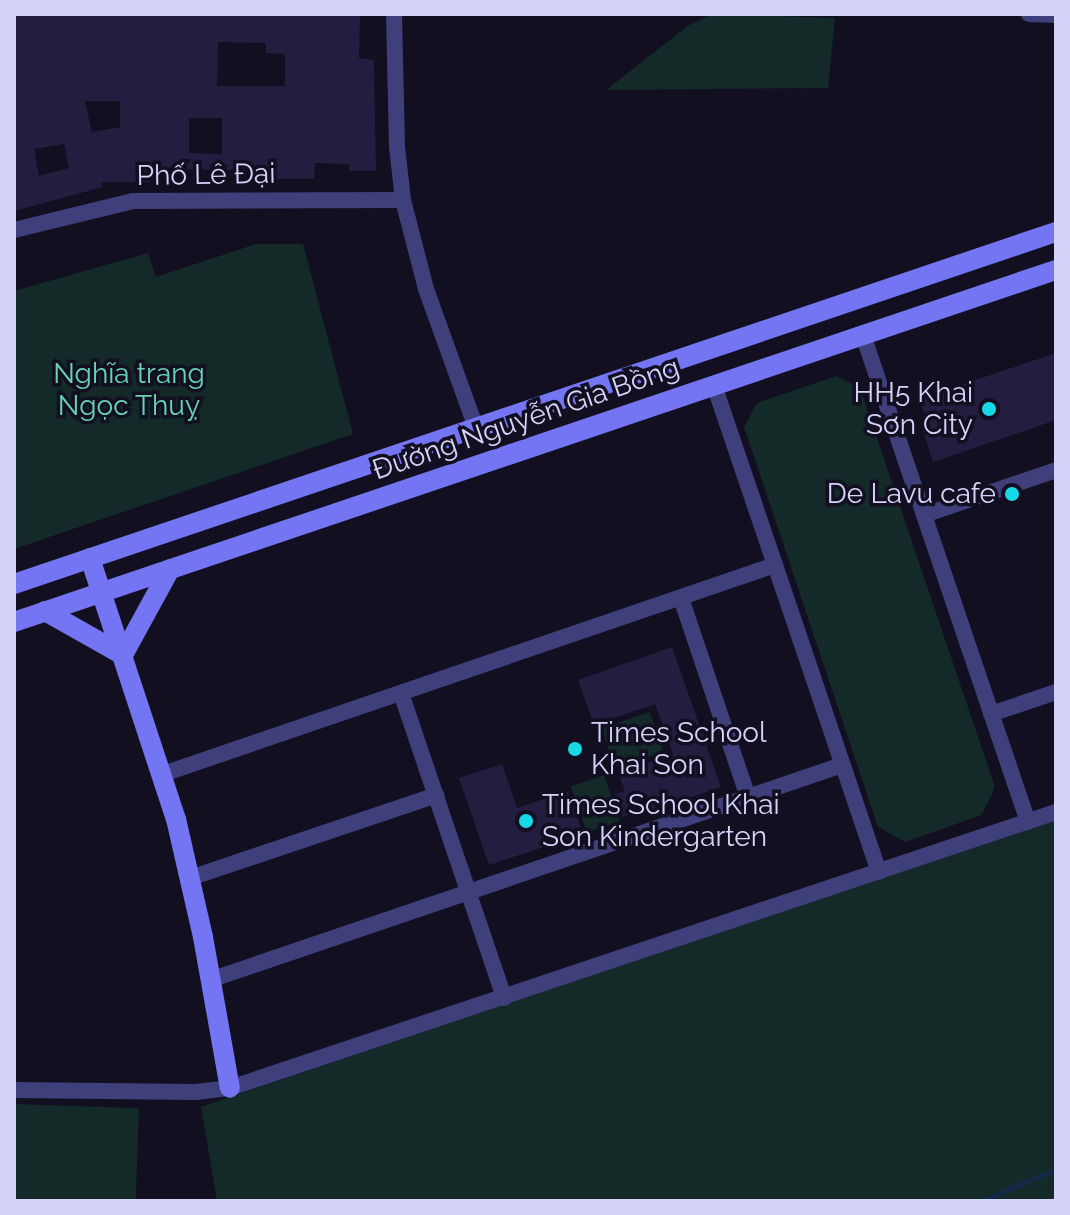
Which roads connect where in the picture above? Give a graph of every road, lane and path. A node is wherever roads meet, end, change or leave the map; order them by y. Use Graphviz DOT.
graph roads {
  1 [pos="394,14"];
  2 [pos="1029,14"];
  3 [pos="1056,15"];
  4 [pos="403,200"];
  5 [pos="14,230"];
  6 [pos="1056,232"];
  7 [pos="1056,270"];
  8 [pos="852,301"];
  9 [pos="863,335"];
  10 [pos="703,351"];
  11 [pos="714,385"];
  12 [pos="476,428"];
  13 [pos="1056,470"];
  14 [pos="924,515"];
  15 [pos="90,558"];
  16 [pos="775,565"];
  17 [pos="170,569"];
  18 [pos="14,584"];
  19 [pos="102,592"];
  20 [pos="681,598"];
  21 [pos="45,611"];
  22 [pos="14,622"];
  23 [pos="123,655"];
  24 [pos="1056,692"];
  25 [pos="401,693"];
  26 [pos="991,714"];
  27 [pos="842,765"];
  28 [pos="163,774"];
  29 [pos="436,795"];
  30 [pos="748,797"];
  31 [pos="1056,812"];
  32 [pos="1028,822"];
  33 [pos="879,872"];
  34 [pos="190,878"];
  35 [pos="469,892"];
  36 [pos="210,980"];
  37 [pos="504,998"];
  38 [pos="230,1088"];
  39 [pos="14,1090"];
  1 -- 4 [label="street"];
  2 -- 3 [label="street"];
  4 -- 5 [label="street, Phố Lê Đại"];
  4 -- 12 [label="street"];
  6 -- 8 [label="main road, Đường Nguyễn Gia Bồng"];
  7 -- 9 [label="main road, Đường Nguyễn Gia Bồng"];
  8 -- 9 [label="main road"];
  8 -- 10 [label="main road, Đường Nguyễn Gia Bồng"];
  9 -- 11 [label="main road, Đường Nguyễn Gia Bồng"];
  9 -- 14 [label="street"];
  10 -- 11 [label="main road"];
  10 -- 12 [label="main road, Đường Nguyễn Gia Bồng"];
  11 -- 16 [label="street"];
  11 -- 17 [label="main road, Đường Nguyễn Gia Bồng"];
  12 -- 15 [label="main road, Đường Nguyễn Gia Bồng"];
  13 -- 14 [label="street"];
  14 -- 26 [label="street"];
  15 -- 18 [label="main road, Đường Nguyễn Gia Bồng"];
  15 -- 19 [label="main road"];
  16 -- 20 [label="street"];
  16 -- 27 [label="street"];
  17 -- 19 [label="main road, Đường Nguyễn Gia Bồng"];
  17 -- 23 [label="main road"];
  19 -- 21 [label="main road, Đường Nguyễn Gia Bồng"];
  19 -- 23 [label="main road"];
  20 -- 25 [label="street"];
  20 -- 30 [label="street"];
  21 -- 22 [label="main road, Đường Nguyễn Gia Bồng"];
  21 -- 23 [label="main road"];
  23 -- 28 [label="main road"];
  24 -- 26 [label="street"];
  25 -- 28 [label="street"];
  25 -- 29 [label="street"];
  26 -- 32 [label="street"];
  27 -- 30 [label="street"];
  27 -- 33 [label="street"];
  28 -- 34 [label="main road"];
  29 -- 34 [label="street"];
  29 -- 35 [label="street"];
  30 -- 35 [label="street"];
  31 -- 32 [label="street"];
  32 -- 33 [label="street"];
  33 -- 37 [label="street"];
  34 -- 36 [label="main road"];
  35 -- 36 [label="street"];
  35 -- 37 [label="street"];
  36 -- 38 [label="main road"];
  37 -- 38 [label="street"];
  38 -- 39 [label="street"];
}
